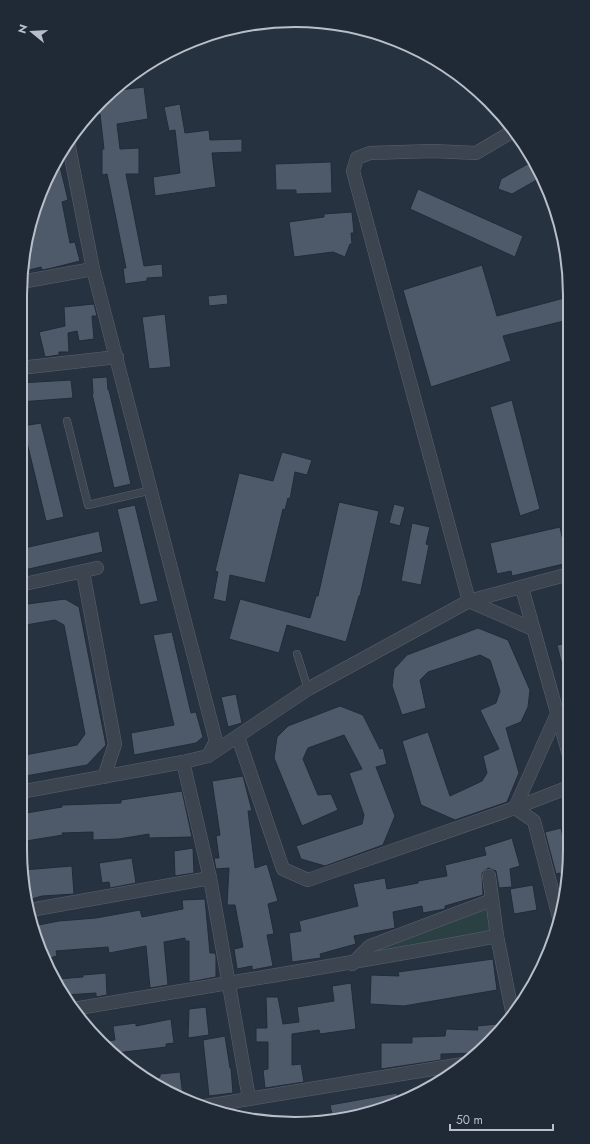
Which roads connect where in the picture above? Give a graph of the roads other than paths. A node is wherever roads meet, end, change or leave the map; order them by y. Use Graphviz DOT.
graph roads {
  1 [pos="509,133"];
  2 [pos="70,150"];
  3 [pos="93,269"];
  4 [pos="28,281"];
  5 [pos="116,357"];
  6 [pos="27,367"];
  7 [pos="67,421"];
  8 [pos="152,490"];
  9 [pos="97,568"];
  10 [pos="83,572"];
  11 [pos="563,576"];
  12 [pos="27,584"];
  13 [pos="522,588"];
  14 [pos="469,601"];
  15 [pos="533,629"];
  16 [pos="297,654"];
  17 [pos="308,689"];
  18 [pos="557,714"];
  19 [pos="563,735"];
  20 [pos="238,737"];
  21 [pos="208,756"];
  22 [pos="183,762"];
  23 [pos="104,778"];
  24 [pos="563,789"];
  25 [pos="27,791"];
  26 [pos="515,808"];
  27 [pos="488,876"];
  28 [pos="210,878"];
  29 [pos="492,900"];
  30 [pos="556,907"];
  31 [pos="34,909"];
  32 [pos="497,936"];
  33 [pos="352,964"];
  34 [pos="228,982"];
  35 [pos="511,1007"];
  36 [pos="79,1008"];
  37 [pos="453,1066"];
  38 [pos="249,1098"];
  39 [pos="214,1104"];
  1 -- 14 [label="street"];
  2 -- 3 [label="street"];
  3 -- 4 [label="street"];
  3 -- 5 [label="street"];
  5 -- 6 [label="street"];
  5 -- 8 [label="street"];
  7 -- 8 [label="lane"];
  8 -- 21 [label="street"];
  9 -- 10 [label="street"];
  10 -- 12 [label="street"];
  10 -- 23 [label="street"];
  11 -- 13 [label="street"];
  13 -- 14 [label="street"];
  13 -- 15 [label="street"];
  14 -- 15 [label="street"];
  14 -- 17 [label="street"];
  15 -- 18 [label="street"];
  16 -- 17 [label="lane"];
  17 -- 20 [label="street"];
  18 -- 19 [label="street"];
  18 -- 26 [label="street"];
  20 -- 21 [label="street"];
  20 -- 26 [label="street"];
  21 -- 22 [label="street"];
  22 -- 23 [label="street"];
  22 -- 28 [label="street"];
  23 -- 25 [label="street"];
  24 -- 26 [label="street"];
  26 -- 30 [label="street"];
  27 -- 29 [label="street"];
  28 -- 31 [label="street"];
  28 -- 34 [label="street"];
  29 -- 32 [label="street"];
  29 -- 33 [label="street"];
  32 -- 33 [label="street"];
  32 -- 35 [label="street"];
  33 -- 34 [label="street"];
  34 -- 36 [label="street"];
  34 -- 38 [label="street"];
  37 -- 38 [label="street"];
  38 -- 39 [label="street"];
}
